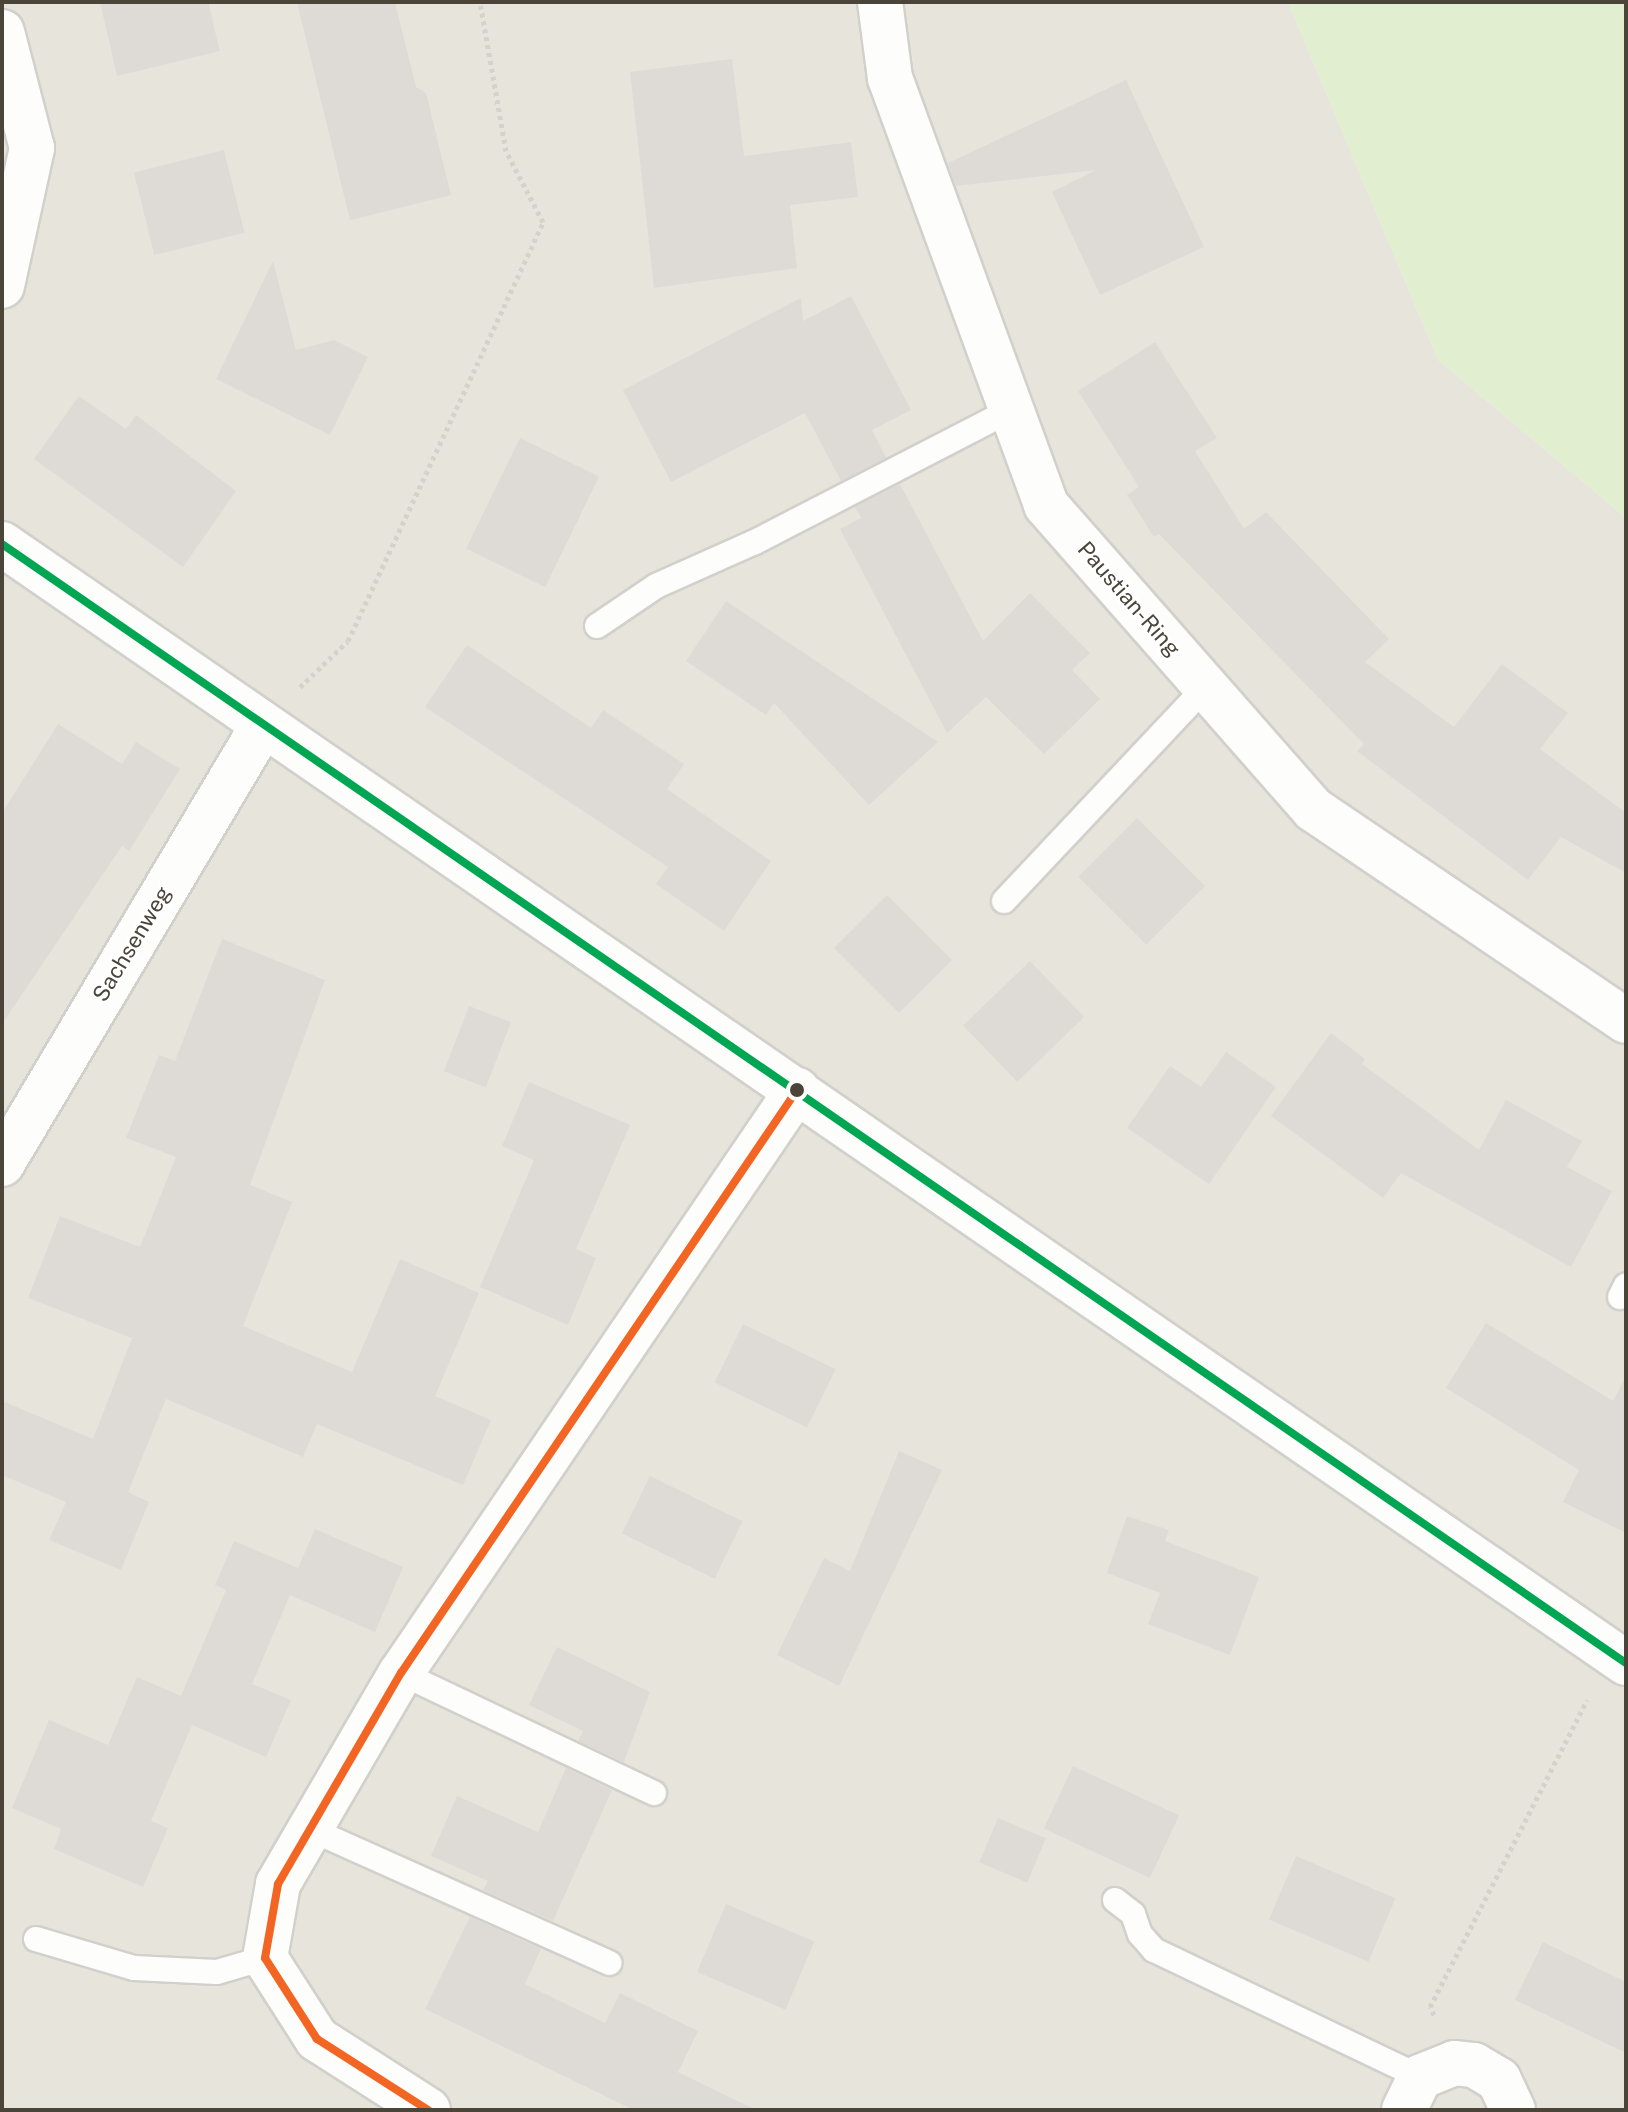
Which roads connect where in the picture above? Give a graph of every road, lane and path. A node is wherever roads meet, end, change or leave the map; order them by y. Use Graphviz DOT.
graph roads {
  1 [pos="480,2"];
  2 [pos="880,2"];
  3 [pos="2,32"];
  4 [pos="2,286"];
  5 [pos="1011,410"];
  6 [pos="2,544"];
  7 [pos="597,626"];
  8 [pos="1206,687"];
  9 [pos="263,725"];
  10 [pos="1004,901"];
  11 [pos="1626,1021"];
  12 [pos="797,1090"];
  13 [pos="2,1164"];
  14 [pos="1618,1658"];
  15 [pos="401,1673"];
  16 [pos="654,1793"];
  17 [pos="310,1829"];
  18 [pos="1115,1900"];
  19 [pos="36,1939"];
  20 [pos="265,1958"];
  21 [pos="609,1963"];
  22 [pos="1474,2065"];
  23 [pos="1412,2093"];
  24 [pos="1513,2109"];
  25 [pos="428,2110"];
  1 -- 9 [label="path"];
  2 -- 5 [label="street, Paustian-Ring"];
  3 -- 4 [label="street"];
  5 -- 7 [label="lane"];
  5 -- 8 [label="street, Paustian-Ring"];
  6 -- 9 [label="street"];
  8 -- 10 [label="lane"];
  8 -- 11 [label="street, Paustian-Ring"];
  9 -- 12 [label="street"];
  9 -- 13 [label="street, Sachsenweg"];
  12 -- 14 [label="street"];
  12 -- 15 [label="street"];
  14 -- 22 [label="path"];
  15 -- 16 [label="lane"];
  15 -- 17 [label="street"];
  17 -- 20 [label="street"];
  17 -- 21 [label="lane"];
  18 -- 23 [label="lane"];
  19 -- 20 [label="lane"];
  20 -- 25 [label="street"];
  22 -- 23 [label="street"];
  22 -- 24 [label="street"];
}
